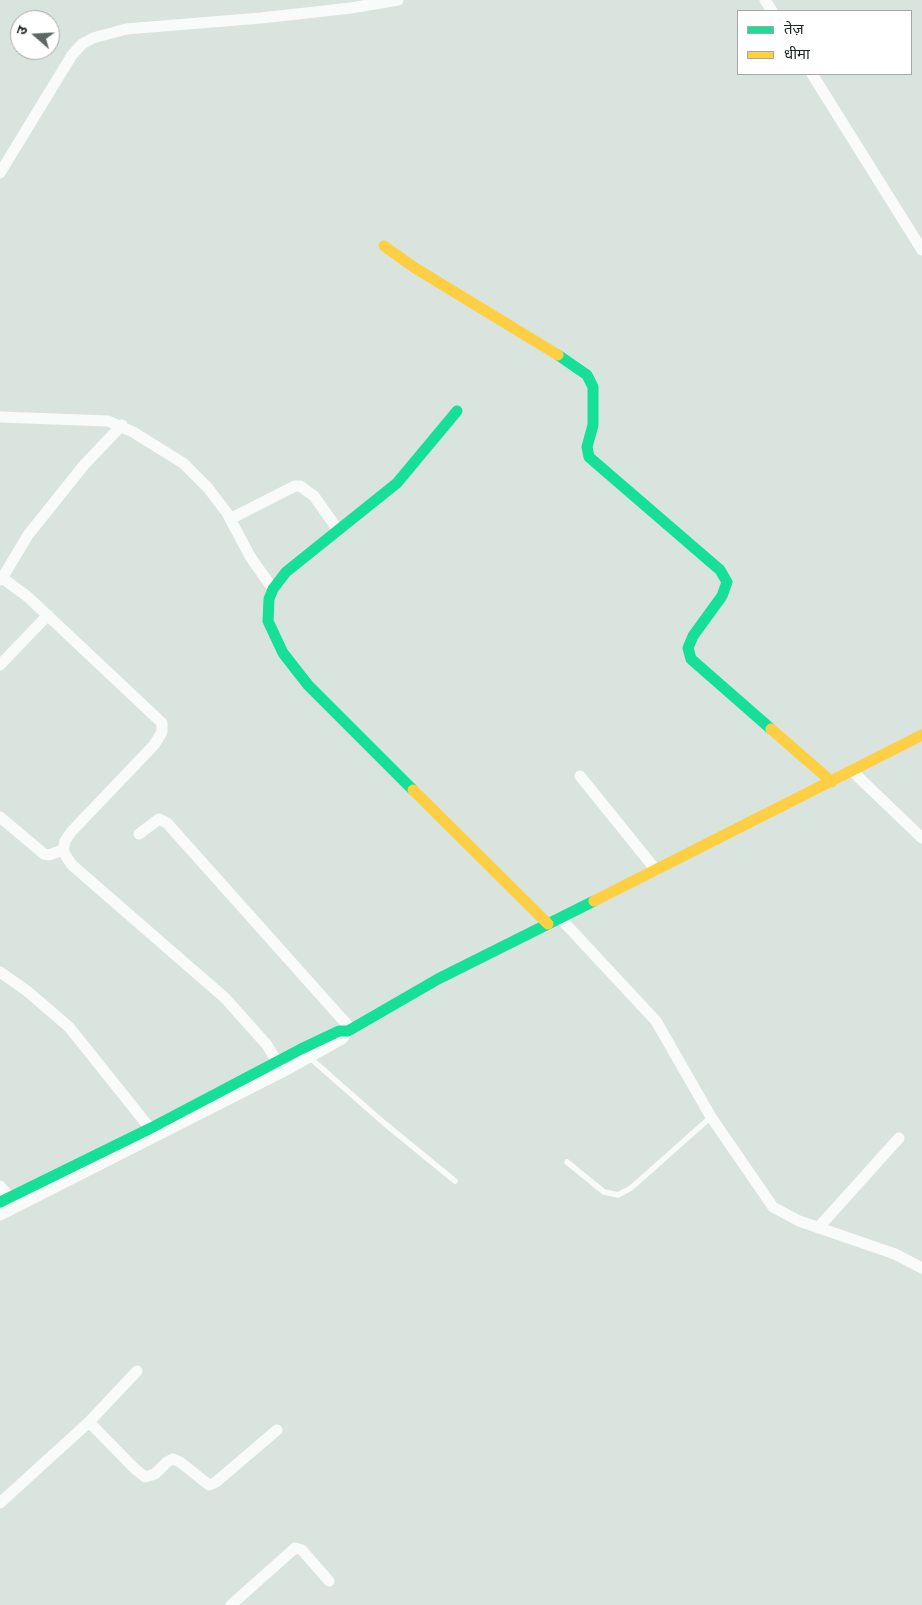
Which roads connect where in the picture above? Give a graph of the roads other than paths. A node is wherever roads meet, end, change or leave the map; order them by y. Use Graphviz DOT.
graph roads {
  1 [pos="398,0"];
  2 [pos="813,75"];
  3 [pos="0,173"];
  4 [pos="384,246"];
  5 [pos="922,250"];
  6 [pos="457,410"];
  7 [pos="0,417"];
  8 [pos="122,425"];
  9 [pos="230,519"];
  10 [pos="338,530"];
  11 [pos="1,580"];
  12 [pos="273,589"];
  13 [pos="48,615"];
  14 [pos="0,665"];
  15 [pos="922,735"];
  16 [pos="852,771"];
  17 [pos="580,776"];
  18 [pos="832,782"];
  19 [pos="0,817"];
  20 [pos="139,834"];
  21 [pos="922,838"];
  22 [pos="63,850"];
  23 [pos="656,870"];
  24 [pos="561,918"];
  25 [pos="548,924"];
  26 [pos="0,972"];
  27 [pos="349,1030"];
  28 [pos="310,1057"];
  29 [pos="281,1067"];
  30 [pos="711,1117"];
  31 [pos="153,1132"];
  32 [pos="899,1138"];
  33 [pos="567,1162"];
  34 [pos="455,1181"];
  35 [pos="0,1186"];
  36 [pos="9,1202"];
  37 [pos="0,1215"];
  38 [pos="818,1228"];
  39 [pos="922,1268"];
  40 [pos="137,1371"];
  41 [pos="89,1422"];
  42 [pos="277,1430"];
  43 [pos="0,1504"];
  44 [pos="330,1581"];
  45 [pos="231,1605"];
  1 -- 3 [label="street"];
  2 -- 5 [label="street"];
  4 -- 18 [label="street"];
  6 -- 10 [label="street"];
  7 -- 8 [label="street"];
  8 -- 9 [label="street"];
  8 -- 11 [label="street"];
  9 -- 10 [label="street"];
  9 -- 12 [label="street"];
  10 -- 12 [label="street"];
  11 -- 13 [label="street"];
  12 -- 25 [label="street"];
  13 -- 14 [label="street"];
  13 -- 22 [label="street"];
  15 -- 16 [label="street"];
  16 -- 18 [label="street"];
  16 -- 21 [label="street"];
  17 -- 23 [label="street"];
  18 -- 23 [label="street"];
  19 -- 22 [label="street"];
  20 -- 27 [label="street"];
  22 -- 29 [label="street"];
  23 -- 24 [label="street"];
  24 -- 25 [label="street"];
  24 -- 30 [label="street"];
  25 -- 27 [label="street"];
  26 -- 31 [label="street"];
  27 -- 28 [label="street"];
  27 -- 29 [label="street"];
  28 -- 29 [label="street"];
  28 -- 34 [label="lane"];
  29 -- 31 [label="street"];
  30 -- 33 [label="lane"];
  30 -- 38 [label="street"];
  31 -- 36 [label="street"];
  32 -- 38 [label="street"];
  35 -- 36 [label="street"];
  36 -- 37 [label="street"];
  38 -- 39 [label="street"];
  40 -- 41 [label="street"];
  41 -- 42 [label="street"];
  41 -- 43 [label="street"];
  44 -- 45 [label="street"];
}
